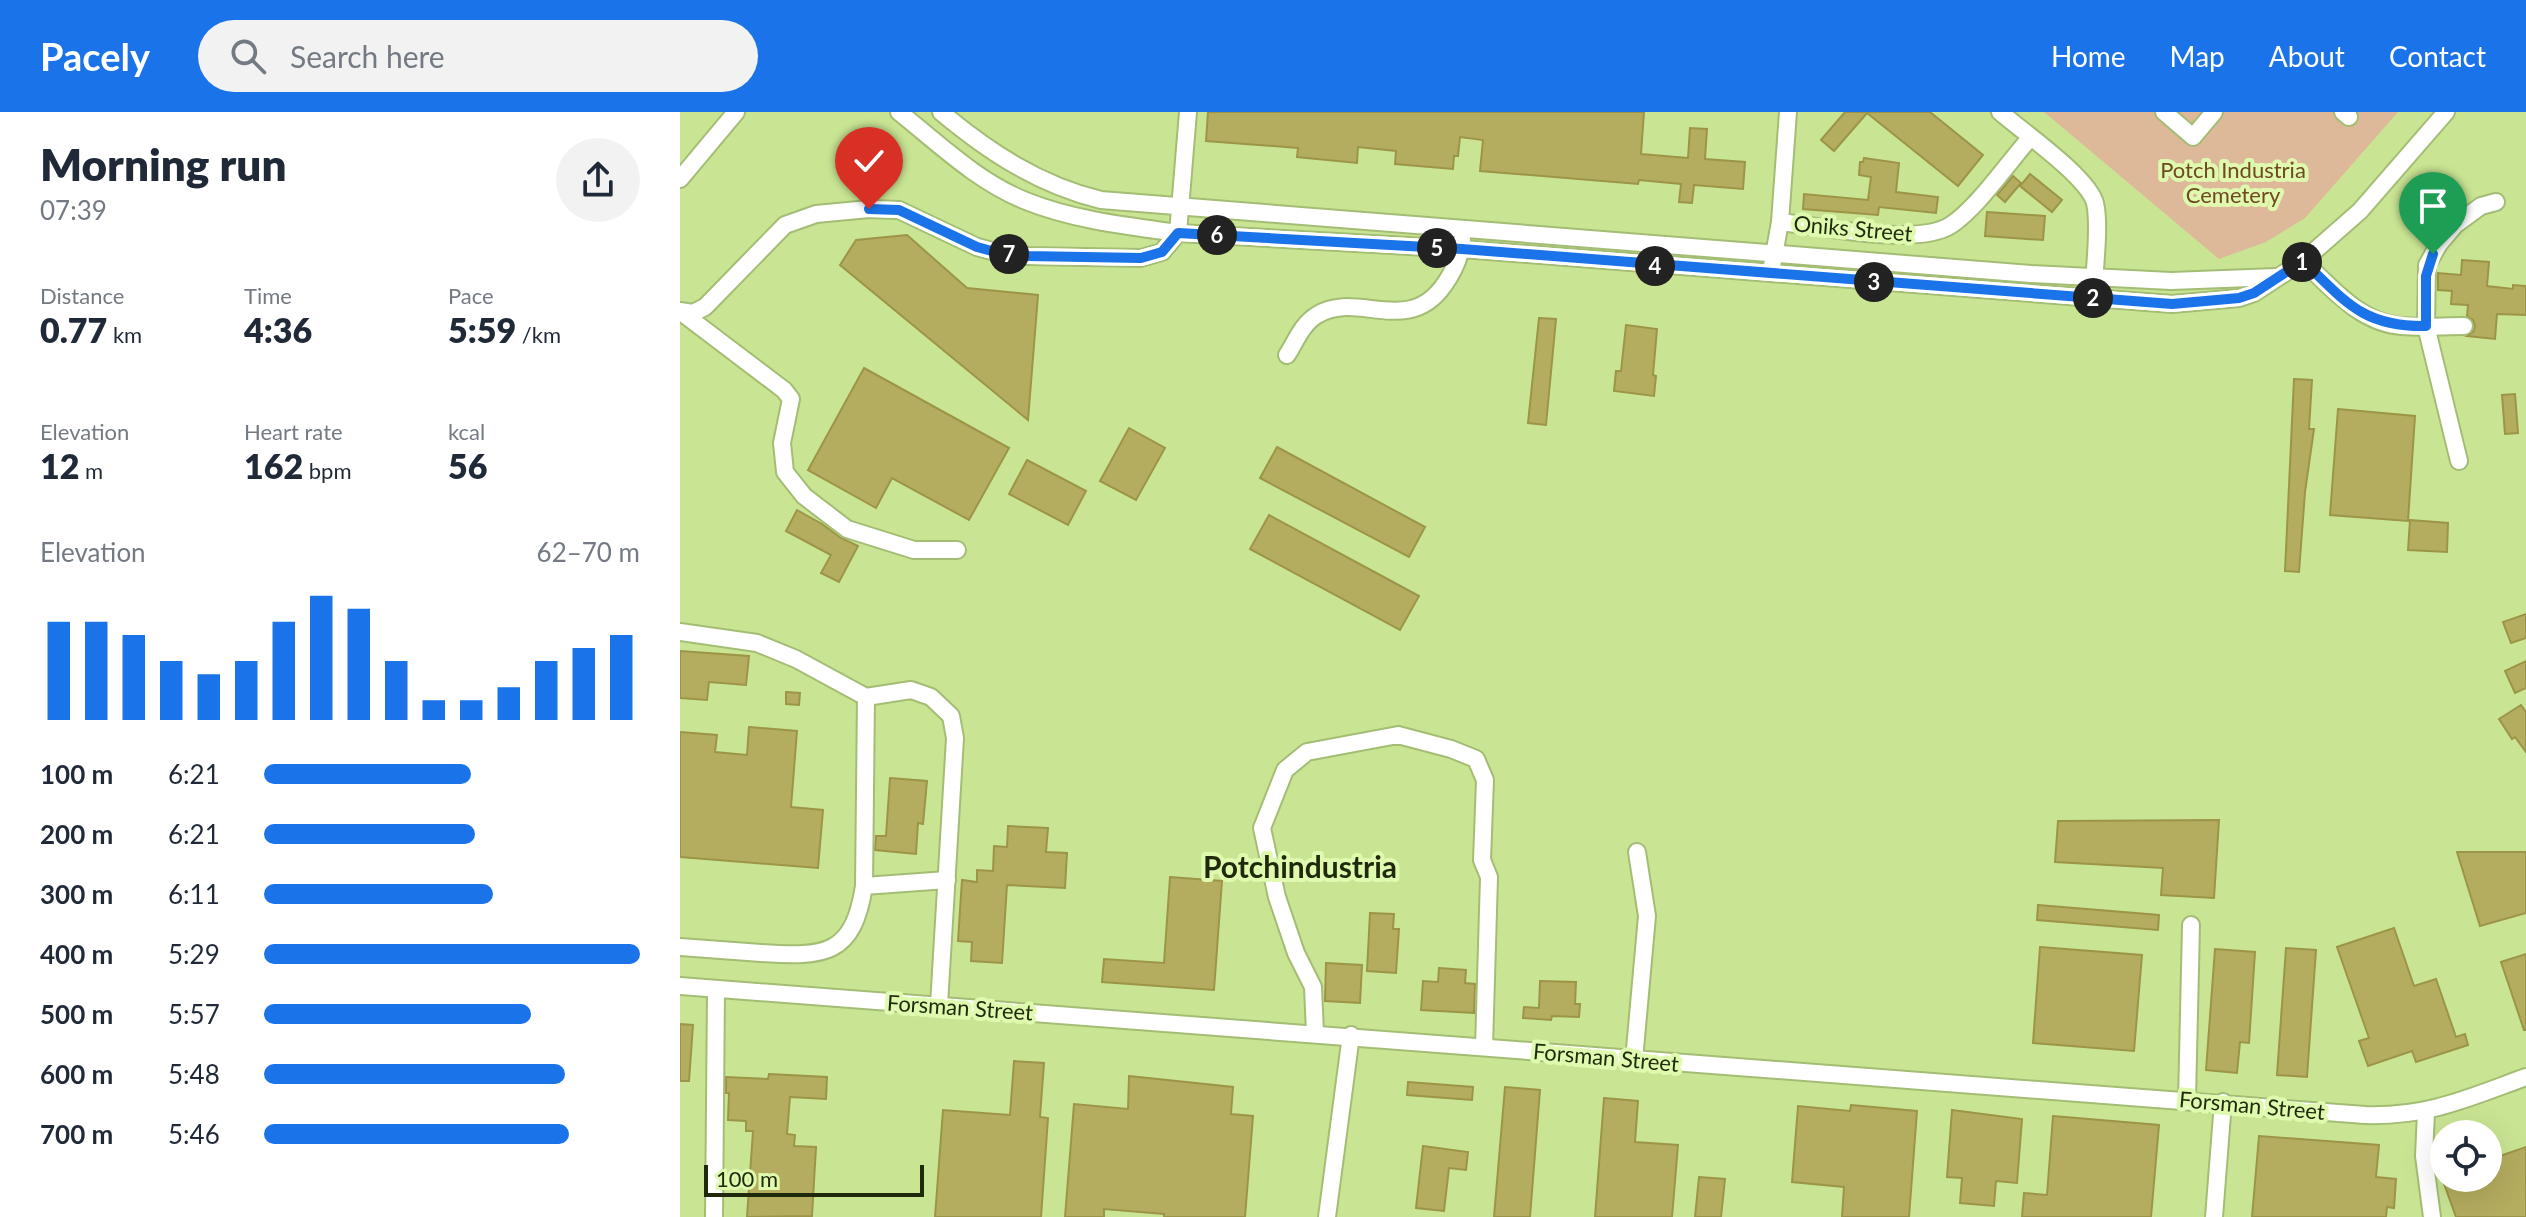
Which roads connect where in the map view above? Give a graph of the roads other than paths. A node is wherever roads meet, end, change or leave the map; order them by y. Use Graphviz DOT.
graph roads {
  1 [pos="736,112"];
  2 [pos="899,112"];
  3 [pos="941,112"];
  4 [pos="1188,112"];
  5 [pos="1788,112"];
  6 [pos="2000,112"];
  7 [pos="2164,112"];
  8 [pos="2214,112"];
  9 [pos="2446,112"];
  10 [pos="2030,138"];
  11 [pos="680,179"];
  12 [pos="2496,202"];
  13 [pos="1180,206"];
  14 [pos="1780,222"];
  15 [pos="1382,223"];
  16 [pos="1463,230"];
  17 [pos="1178,233"];
  18 [pos="1380,245"];
  19 [pos="1462,249"];
  20 [pos="1774,255"];
  21 [pos="2303,261"];
  22 [pos="1771,275"];
  23 [pos="2094,276"];
  24 [pos="2277,277"];
  25 [pos="2093,298"];
  26 [pos="680,311"];
  27 [pos="2426,326"];
  28 [pos="2464,326"];
  29 [pos="1287,355"];
  30 [pos="2459,461"];
  31 [pos="957,550"];
  32 [pos="680,632"];
  33 [pos="866,697"];
  34 [pos="1637,852"];
  35 [pos="947,880"];
  36 [pos="864,886"];
  37 [pos="2191,925"];
  38 [pos="680,947"];
  39 [pos="680,986"];
  40 [pos="716,990"];
  41 [pos="939,1005"];
  42 [pos="1315,1033"];
  43 [pos="1351,1035"];
  44 [pos="1484,1047"];
  45 [pos="1634,1060"];
  46 [pos="2526,1077"];
  47 [pos="2187,1100"];
  48 [pos="2223,1102"];
  49 [pos="2426,1112"];
  50 [pos="714,1217"];
  51 [pos="1327,1217"];
  52 [pos="2214,1217"];
  53 [pos="2432,1217"];
  1 -- 11 [label="street"];
  2 -- 17 [label="street"];
  3 -- 13 [label="street"];
  4 -- 13 [label="street"];
  5 -- 14 [label="street"];
  6 -- 10 [label="street"];
  7 -- 8 [label="street"];
  9 -- 21 [label="street"];
  10 -- 14 [label="street, Oniks Street"];
  10 -- 23 [label="street"];
  12 -- 27 [label="street"];
  13 -- 15 [label="street"];
  13 -- 17 [label="street"];
  14 -- 20 [label="street"];
  15 -- 16 [label="street"];
  15 -- 18 [label="street"];
  16 -- 19 [label="street"];
  16 -- 20 [label="street"];
  17 -- 18 [label="street"];
  17 -- 26 [label="street"];
  18 -- 19 [label="street"];
  19 -- 22 [label="street"];
  19 -- 29 [label="street"];
  20 -- 22 [label="street"];
  20 -- 23 [label="street"];
  21 -- 24 [label="street"];
  21 -- 27 [label="street"];
  22 -- 25 [label="street"];
  23 -- 24 [label="street"];
  23 -- 25 [label="street"];
  24 -- 25 [label="street"];
  26 -- 31 [label="street"];
  27 -- 28 [label="street"];
  27 -- 30 [label="street"];
  32 -- 33 [label="street"];
  33 -- 35 [label="street"];
  33 -- 36 [label="street"];
  34 -- 45 [label="street"];
  35 -- 36 [label="street"];
  35 -- 41 [label="street"];
  36 -- 38 [label="street"];
  37 -- 47 [label="street"];
  39 -- 40 [label="street, Forsman Street"];
  40 -- 41 [label="street, Forsman Street"];
  40 -- 50 [label="street"];
  41 -- 42 [label="street, Forsman Street"];
  42 -- 43 [label="street, Forsman Street"];
  42 -- 44 [label="street"];
  43 -- 44 [label="street, Forsman Street"];
  43 -- 51 [label="street"];
  44 -- 45 [label="street, Forsman Street"];
  45 -- 47 [label="street, Forsman Street"];
  46 -- 49 [label="street, Forsman Street"];
  47 -- 48 [label="street, Forsman Street"];
  48 -- 49 [label="street, Forsman Street"];
  48 -- 52 [label="street"];
  49 -- 53 [label="street"];
}
